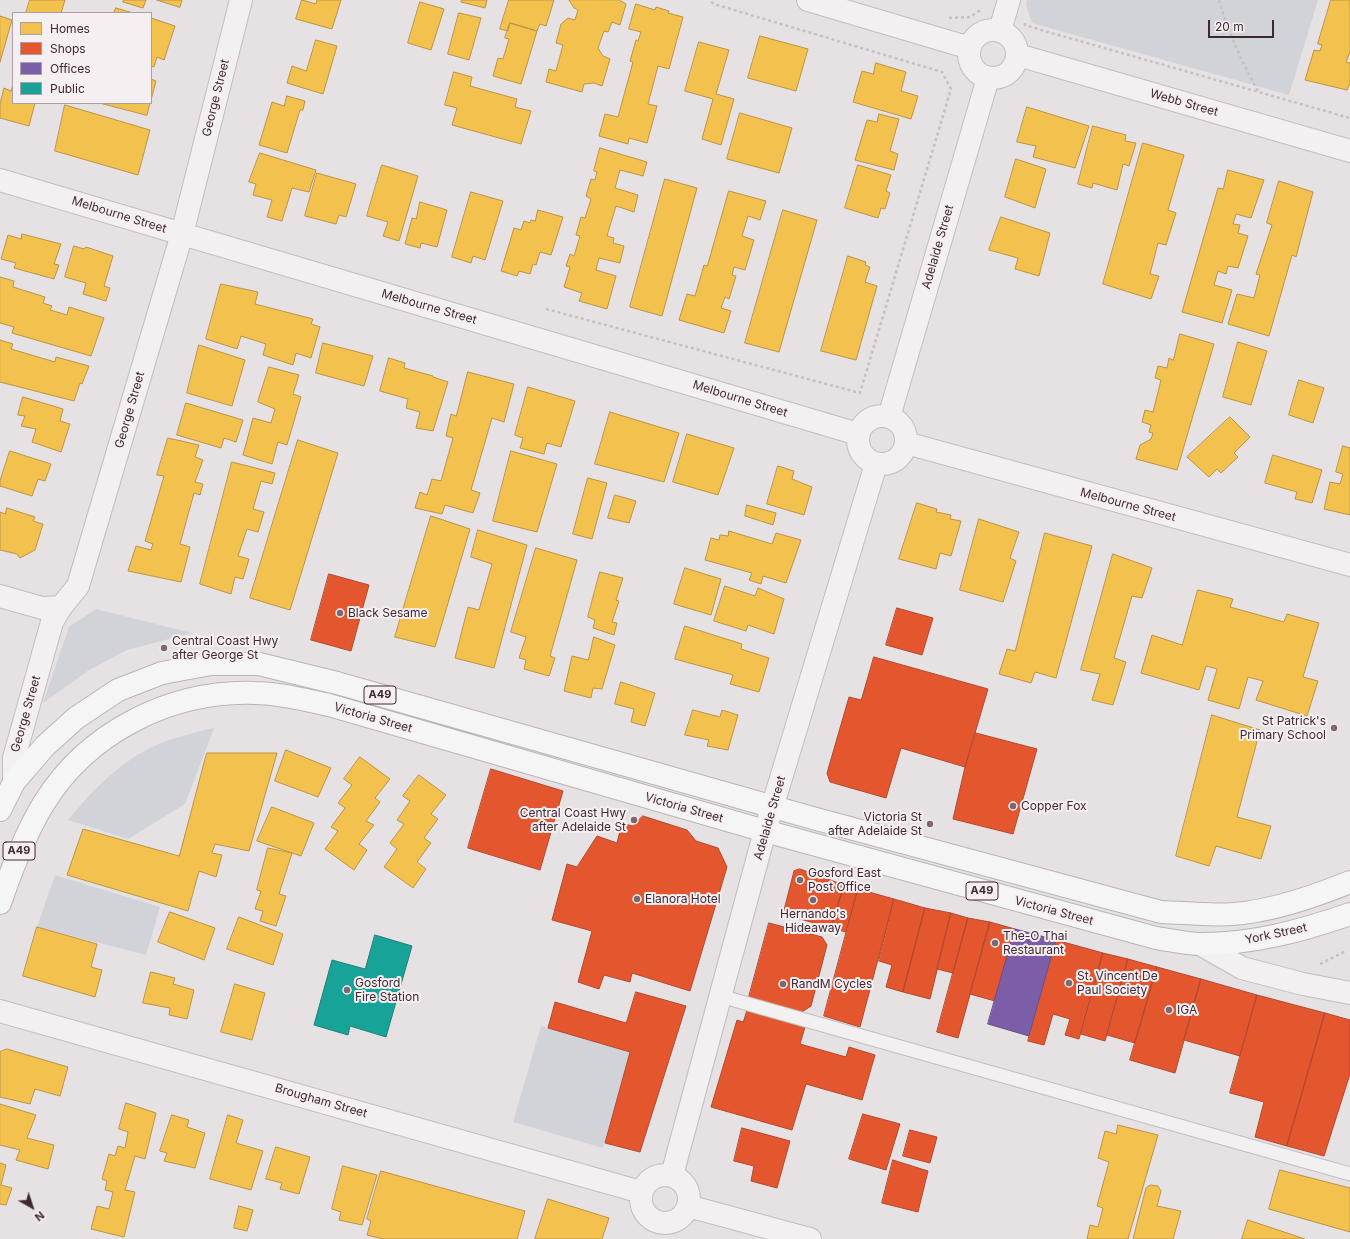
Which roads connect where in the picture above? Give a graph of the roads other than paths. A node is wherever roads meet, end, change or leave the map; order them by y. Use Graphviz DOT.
graph roads {
  1 [pos="241,0"];
  2 [pos="808,0"];
  3 [pos="1009,0"];
  4 [pos="1000,30"];
  5 [pos="970,48"];
  6 [pos="1018,55"];
  7 [pos="988,78"];
  8 [pos="1350,151"];
  9 [pos="0,180"];
  10 [pos="182,234"];
  11 [pos="889,417"];
  12 [pos="858,434"];
  13 [pos="906,443"];
  14 [pos="876,464"];
  15 [pos="1350,565"];
  16 [pos="0,596"];
  17 [pos="61,607"];
  18 [pos="14,782"];
  19 [pos="773,805"];
  20 [pos="0,810"];
  21 [pos="765,831"];
  22 [pos="1350,882"];
  23 [pos="0,903"];
  24 [pos="1350,914"];
  25 [pos="1200,944"];
  26 [pos="1350,993"];
  27 [pos="720,996"];
  28 [pos="0,1011"];
  29 [pos="1350,1174"];
  30 [pos="672,1175"];
  31 [pos="641,1192"];
  32 [pos="688,1206"];
  33 [pos="657,1231"];
  34 [pos="810,1239"];
  1 -- 10 [label="street, George Street"];
  2 -- 5 [label="street"];
  3 -- 4 [label="street"];
  4 -- 5 [label="street"];
  4 -- 6 [label="street"];
  5 -- 7 [label="street"];
  6 -- 7 [label="street"];
  6 -- 8 [label="street, Webb Street"];
  7 -- 11 [label="street, Adelaide Street"];
  9 -- 10 [label="street, Melbourne Street"];
  10 -- 12 [label="street, Melbourne Street"];
  10 -- 17 [label="street, George Street"];
  11 -- 12 [label="street"];
  11 -- 13 [label="street"];
  12 -- 14 [label="street"];
  13 -- 14 [label="street"];
  13 -- 15 [label="street, Melbourne Street"];
  14 -- 19 [label="street, Adelaide Street"];
  16 -- 17 [label="street"];
  17 -- 18 [label="street, George Street"];
  18 -- 19 [label="highway, Victoria Street / A49"];
  18 -- 20 [label="highway, George Street / A49"];
  19 -- 21 [label="street, Adelaide Street"];
  19 -- 22 [label="highway, Victoria Street / A49"];
  21 -- 23 [label="highway, Victoria Street / A49"];
  21 -- 25 [label="highway, Victoria Street / A49"];
  21 -- 27 [label="street, Adelaide Street"];
  24 -- 25 [label="highway, York Street / A49"];
  25 -- 26 [label="street, Victoria Street"];
  27 -- 29 [label="lane"];
  27 -- 30 [label="street, Adelaide Street"];
  28 -- 31 [label="street, Brougham Street"];
  30 -- 31 [label="street"];
  30 -- 32 [label="street"];
  31 -- 33 [label="street"];
  32 -- 33 [label="street"];
  32 -- 34 [label="street"];
}
